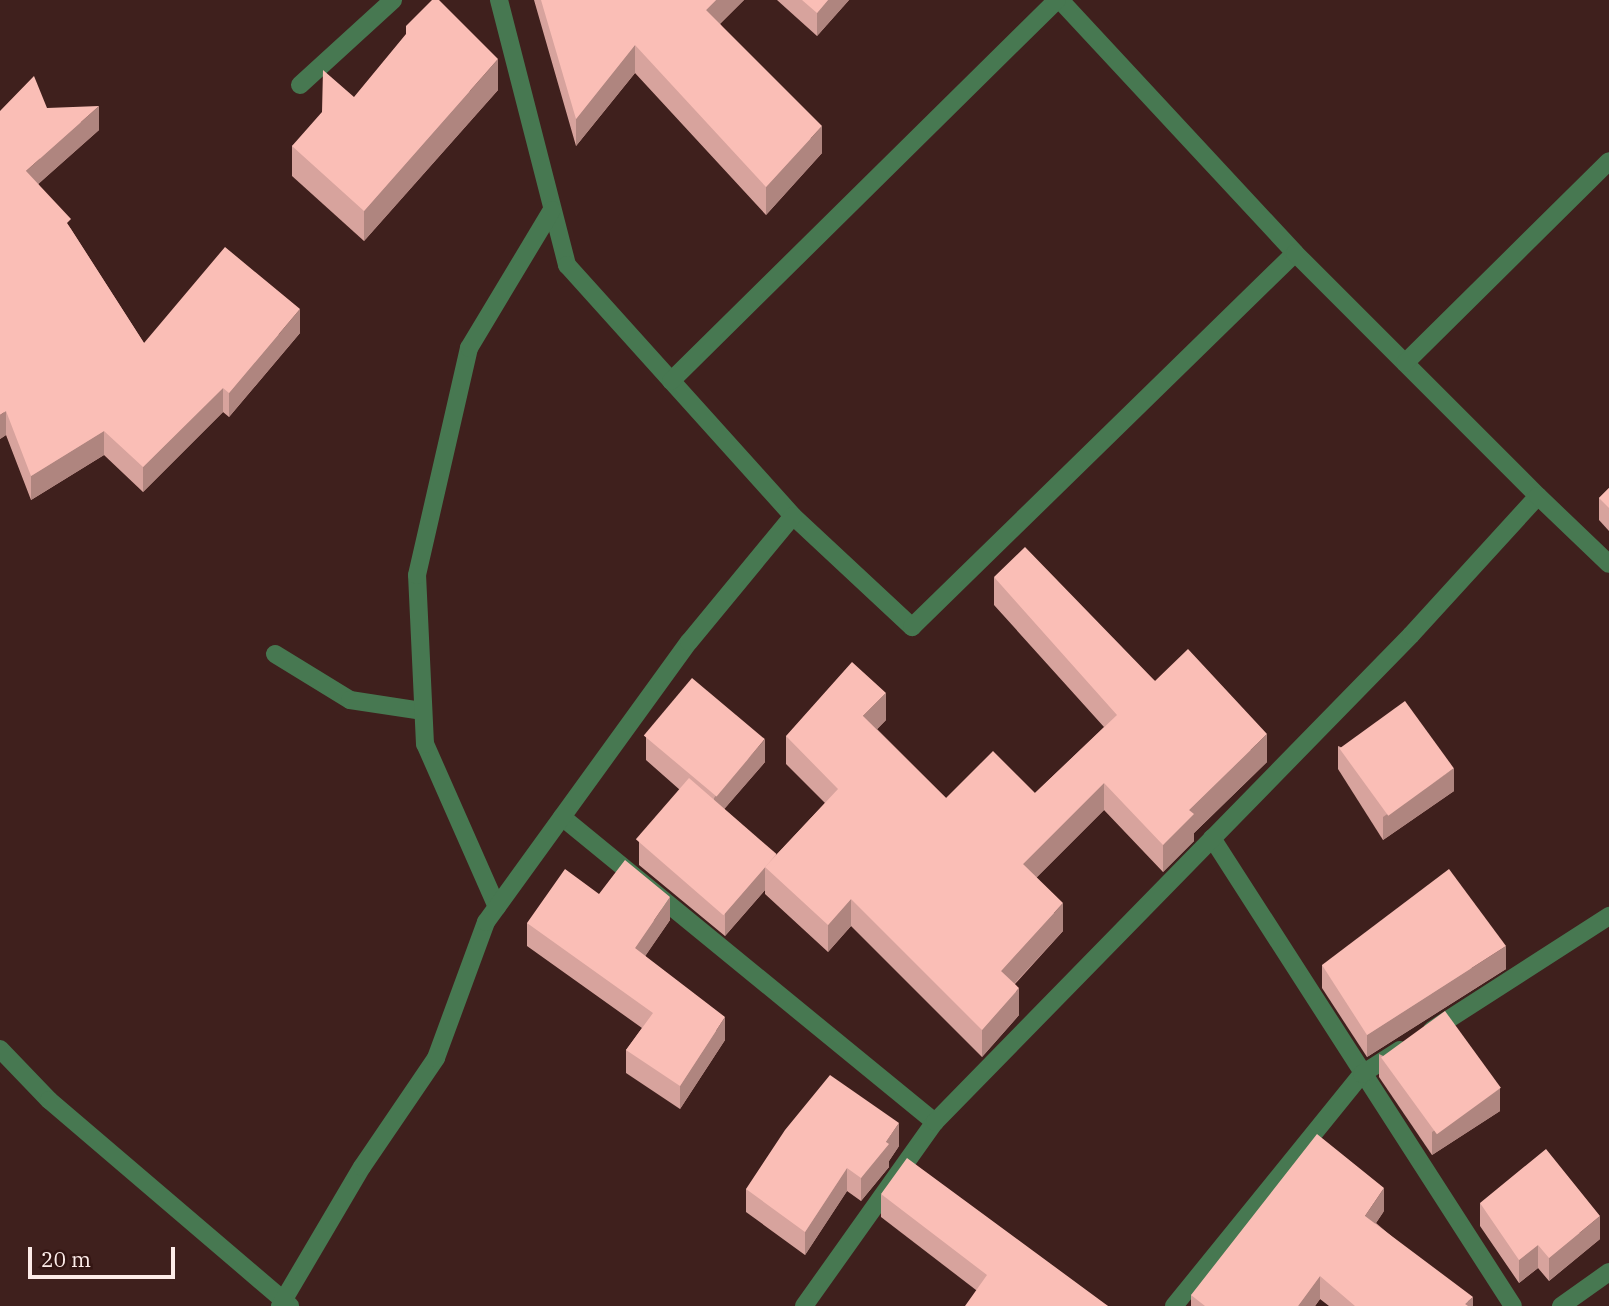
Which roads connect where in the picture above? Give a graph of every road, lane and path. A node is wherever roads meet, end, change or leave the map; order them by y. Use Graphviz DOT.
graph roads {
  1 [pos="393,0"];
  2 [pos="499,0"];
  3 [pos="1059,0"];
  4 [pos="300,85"];
  5 [pos="1609,161"];
  6 [pos="552,210"];
  7 [pos="1295,253"];
  8 [pos="1405,363"];
  9 [pos="671,381"];
  10 [pos="1538,496"];
  11 [pos="793,516"];
  12 [pos="1609,564"];
  13 [pos="275,654"];
  14 [pos="423,711"];
  15 [pos="562,817"];
  16 [pos="1212,838"];
  17 [pos="497,907"];
  18 [pos="1609,916"];
  19 [pos="0,1049"];
  20 [pos="1363,1074"];
  21 [pos="935,1122"];
  22 [pos="1609,1272"];
  23 [pos="285,1305"];
  24 [pos="804,1306"];
  25 [pos="1174,1306"];
  26 [pos="1513,1306"];
  27 [pos="1561,1306"];
  1 -- 4 [label="street"];
  2 -- 6 [label="street"];
  3 -- 7 [label="street"];
  3 -- 9 [label="street"];
  5 -- 8 [label="street"];
  6 -- 9 [label="street"];
  6 -- 14 [label="street"];
  7 -- 8 [label="street"];
  7 -- 11 [label="street"];
  8 -- 10 [label="street"];
  9 -- 11 [label="street"];
  10 -- 12 [label="street"];
  10 -- 16 [label="street"];
  11 -- 15 [label="street"];
  13 -- 14 [label="street"];
  14 -- 17 [label="street"];
  15 -- 17 [label="street"];
  15 -- 21 [label="street"];
  16 -- 20 [label="street"];
  16 -- 21 [label="street"];
  17 -- 23 [label="street"];
  18 -- 20 [label="street"];
  19 -- 23 [label="street"];
  20 -- 25 [label="street"];
  20 -- 26 [label="street"];
  21 -- 24 [label="street"];
  22 -- 27 [label="street"];
}
